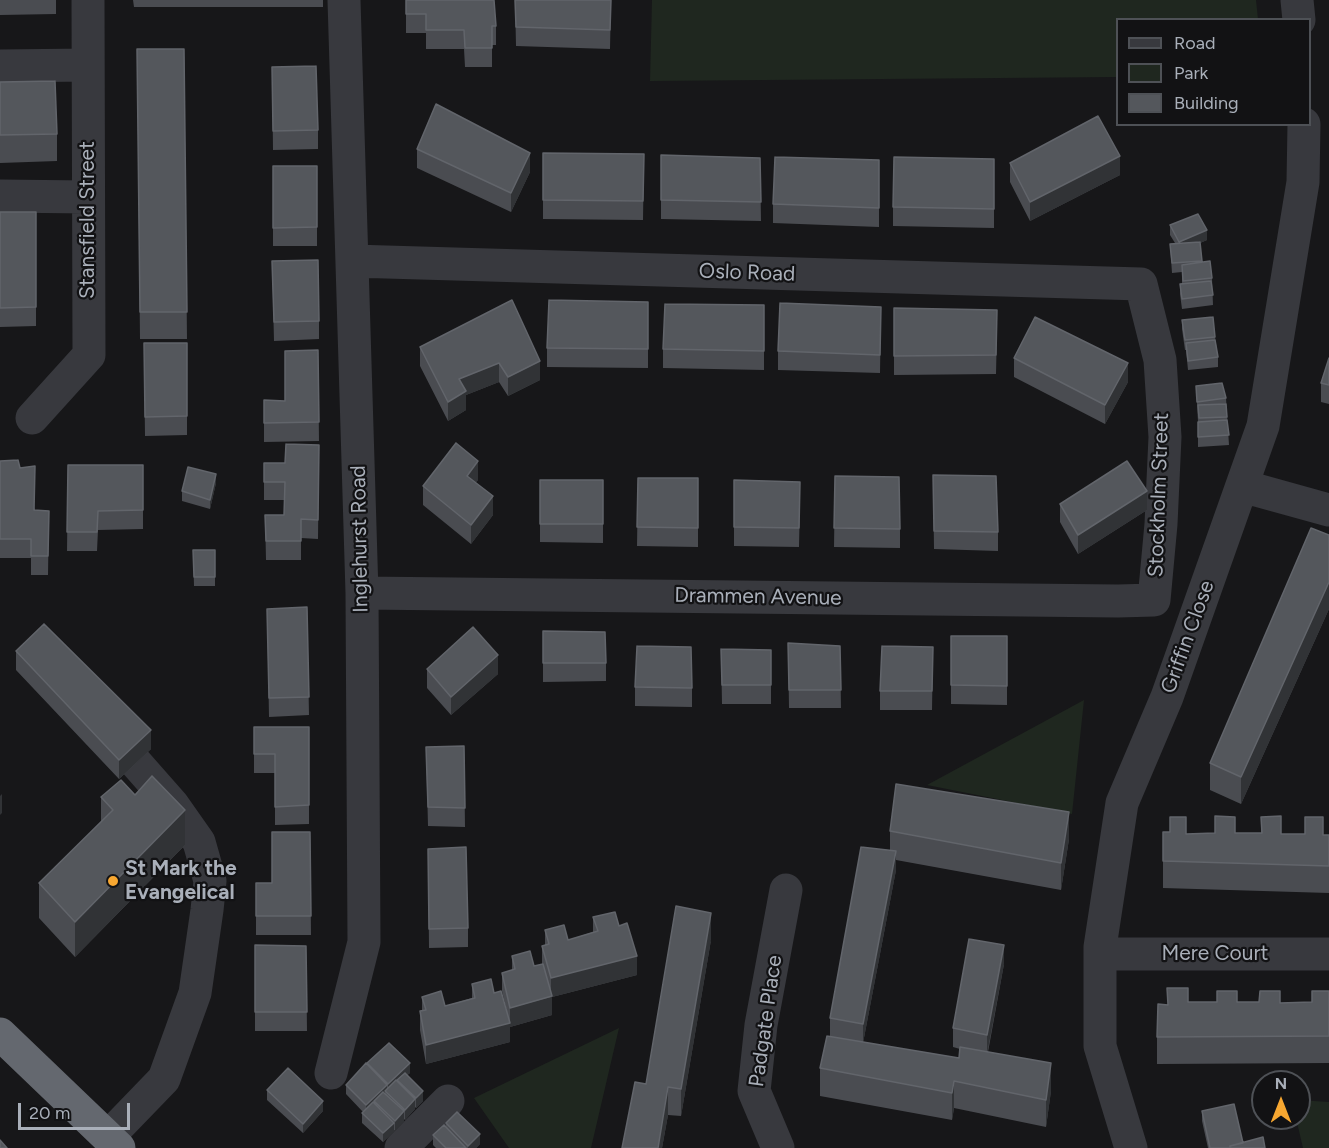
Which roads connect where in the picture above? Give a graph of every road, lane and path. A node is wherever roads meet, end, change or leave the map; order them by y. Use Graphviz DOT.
graph roads {
  1 [pos="88,0"];
  2 [pos="344,0"];
  3 [pos="1297,0"];
  4 [pos="1299,18"];
  5 [pos="88,65"];
  6 [pos="0,66"];
  7 [pos="1304,126"];
  8 [pos="1316,184"];
  9 [pos="0,196"];
  10 [pos="88,197"];
  11 [pos="352,261"];
  12 [pos="1142,284"];
  13 [pos="32,418"];
  14 [pos="1242,486"];
  15 [pos="1329,510"];
  16 [pos="362,593"];
  17 [pos="1154,600"];
  18 [pos="136,762"];
  19 [pos="786,890"];
  20 [pos="1100,954"];
  21 [pos="1329,954"];
  22 [pos="0,1034"];
  23 [pos="331,1073"];
  24 [pos="448,1101"];
  25 [pos="114,1143"];
  26 [pos="401,1148"];
  27 [pos="777,1148"];
  28 [pos="1131,1148"];
  1 -- 5 [label="street, Stansfield Street"];
  2 -- 11 [label="street, Inglehurst Road"];
  3 -- 4 [label="street"];
  5 -- 6 [label="street"];
  5 -- 10 [label="street, Stansfield Street"];
  7 -- 8 [label="street, Griffin Close"];
  8 -- 14 [label="street, Griffin Close"];
  9 -- 10 [label="street"];
  10 -- 13 [label="street, Stansfield Street"];
  11 -- 12 [label="street, Oslo Road"];
  11 -- 16 [label="street, Inglehurst Road"];
  12 -- 17 [label="street, Stockholm Street"];
  14 -- 15 [label="street"];
  14 -- 20 [label="street, Griffin Close"];
  16 -- 17 [label="street, Drammen Avenue"];
  16 -- 23 [label="street, Inglehurst Road"];
  18 -- 25 [label="street"];
  19 -- 27 [label="street, Padgate Place"];
  20 -- 21 [label="street, Mere Court"];
  20 -- 28 [label="street, Griffin Close"];
  22 -- 25 [label="highway"];
  24 -- 26 [label="street"];
}
